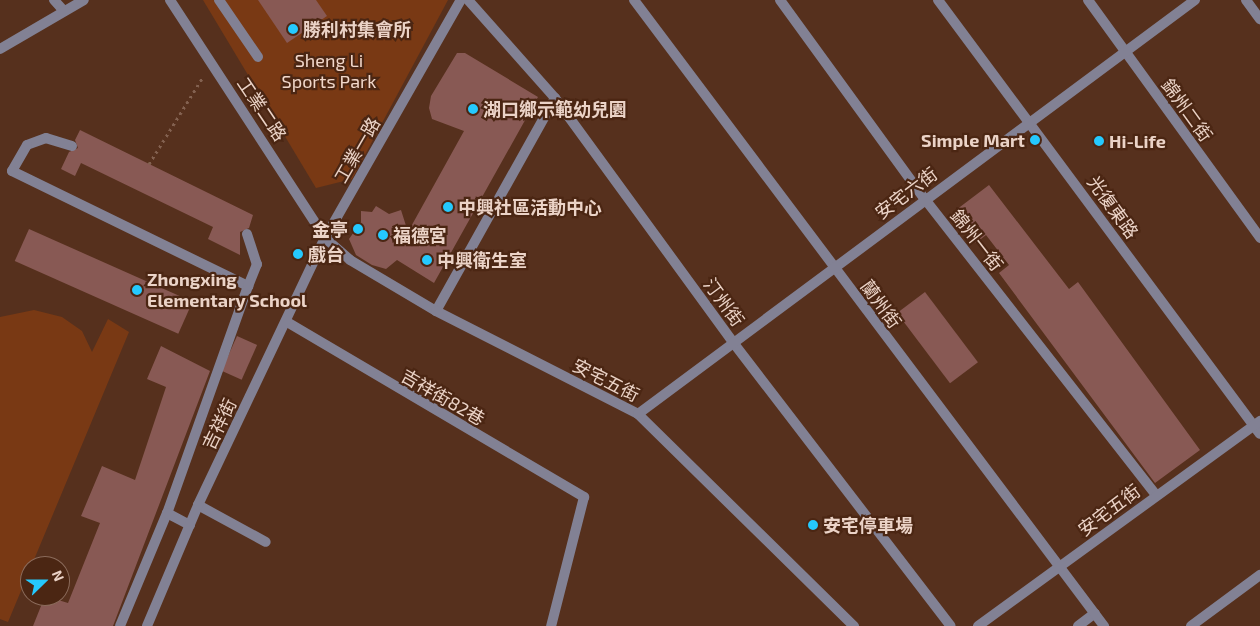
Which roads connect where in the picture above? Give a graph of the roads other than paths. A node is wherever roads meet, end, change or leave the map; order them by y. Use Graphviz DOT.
graph roads {
  1 [pos="54,0"];
  2 [pos="84,0"];
  3 [pos="170,0"];
  4 [pos="219,0"];
  5 [pos="461,0"];
  6 [pos="468,0"];
  7 [pos="634,0"];
  8 [pos="780,0"];
  9 [pos="938,0"];
  10 [pos="1088,0"];
  11 [pos="1195,0"];
  12 [pos="1246,0"];
  13 [pos="64,11"];
  14 [pos="1260,19"];
  15 [pos="0,49"];
  16 [pos="1125,52"];
  17 [pos="258,57"];
  18 [pos="555,98"];
  19 [pos="1031,122"];
  20 [pos="72,146"];
  21 [pos="924,198"];
  22 [pos="247,234"];
  23 [pos="325,238"];
  24 [pos="1260,238"];
  25 [pos="835,269"];
  26 [pos="248,286"];
  27 [pos="436,311"];
  28 [pos="287,322"];
  29 [pos="732,340"];
  30 [pos="638,414"];
  31 [pos="1258,427"];
  32 [pos="1156,495"];
  33 [pos="198,505"];
  34 [pos="168,514"];
  35 [pos="190,526"];
  36 [pos="266,542"];
  37 [pos="1061,566"];
  38 [pos="1260,575"];
  39 [pos="1095,612"];
  40 [pos="120,626"];
  41 [pos="148,626"];
  42 [pos="551,626"];
  43 [pos="854,626"];
  44 [pos="950,626"];
  45 [pos="978,626"];
  46 [pos="1078,626"];
  47 [pos="1104,626"];
  48 [pos="1191,626"];
  1 -- 13 [label="street"];
  2 -- 13 [label="street"];
  3 -- 23 [label="street, 工業二路"];
  4 -- 17 [label="street"];
  5 -- 23 [label="street, 工業一路"];
  6 -- 18 [label="street, 汀州街"];
  7 -- 25 [label="street, 蘭州街"];
  8 -- 21 [label="street, 錦州一街"];
  9 -- 19 [label="street, 光復東路"];
  10 -- 16 [label="street, 錦州二街"];
  11 -- 16 [label="street, 安宅六街"];
  12 -- 14 [label="street"];
  13 -- 15 [label="street"];
  16 -- 19 [label="street, 安宅六街"];
  16 -- 24 [label="street, 錦州二街"];
  18 -- 27 [label="street"];
  18 -- 29 [label="street, 汀州街"];
  19 -- 21 [label="street, 安宅六街"];
  19 -- 31 [label="street, 光復東路"];
  20 -- 26 [label="street"];
  21 -- 25 [label="street, 安宅六街"];
  21 -- 32 [label="street, 錦州一街"];
  22 -- 26 [label="street"];
  23 -- 27 [label="street, 安宅五街"];
  23 -- 28 [label="street, 吉祥街"];
  25 -- 29 [label="street, 安宅六街"];
  25 -- 37 [label="street, 蘭州街"];
  26 -- 34 [label="street"];
  27 -- 30 [label="street, 安宅五街"];
  28 -- 33 [label="street, 吉祥街"];
  28 -- 42 [label="street, 吉祥街82巷"];
  29 -- 30 [label="street, 安宅六街"];
  29 -- 44 [label="street, 汀州街"];
  30 -- 43 [label="street, 安宅五街"];
  31 -- 32 [label="street, 安宅五街"];
  32 -- 37 [label="street, 安宅五街"];
  33 -- 35 [label="street, 吉祥街"];
  33 -- 36 [label="street"];
  34 -- 35 [label="street"];
  34 -- 40 [label="street"];
  35 -- 41 [label="street, 吉祥街"];
  37 -- 39 [label="street, 蘭州街"];
  37 -- 45 [label="street, 安宅五街"];
  38 -- 48 [label="street"];
  39 -- 46 [label="street"];
  39 -- 47 [label="street, 蘭州街"];
}
